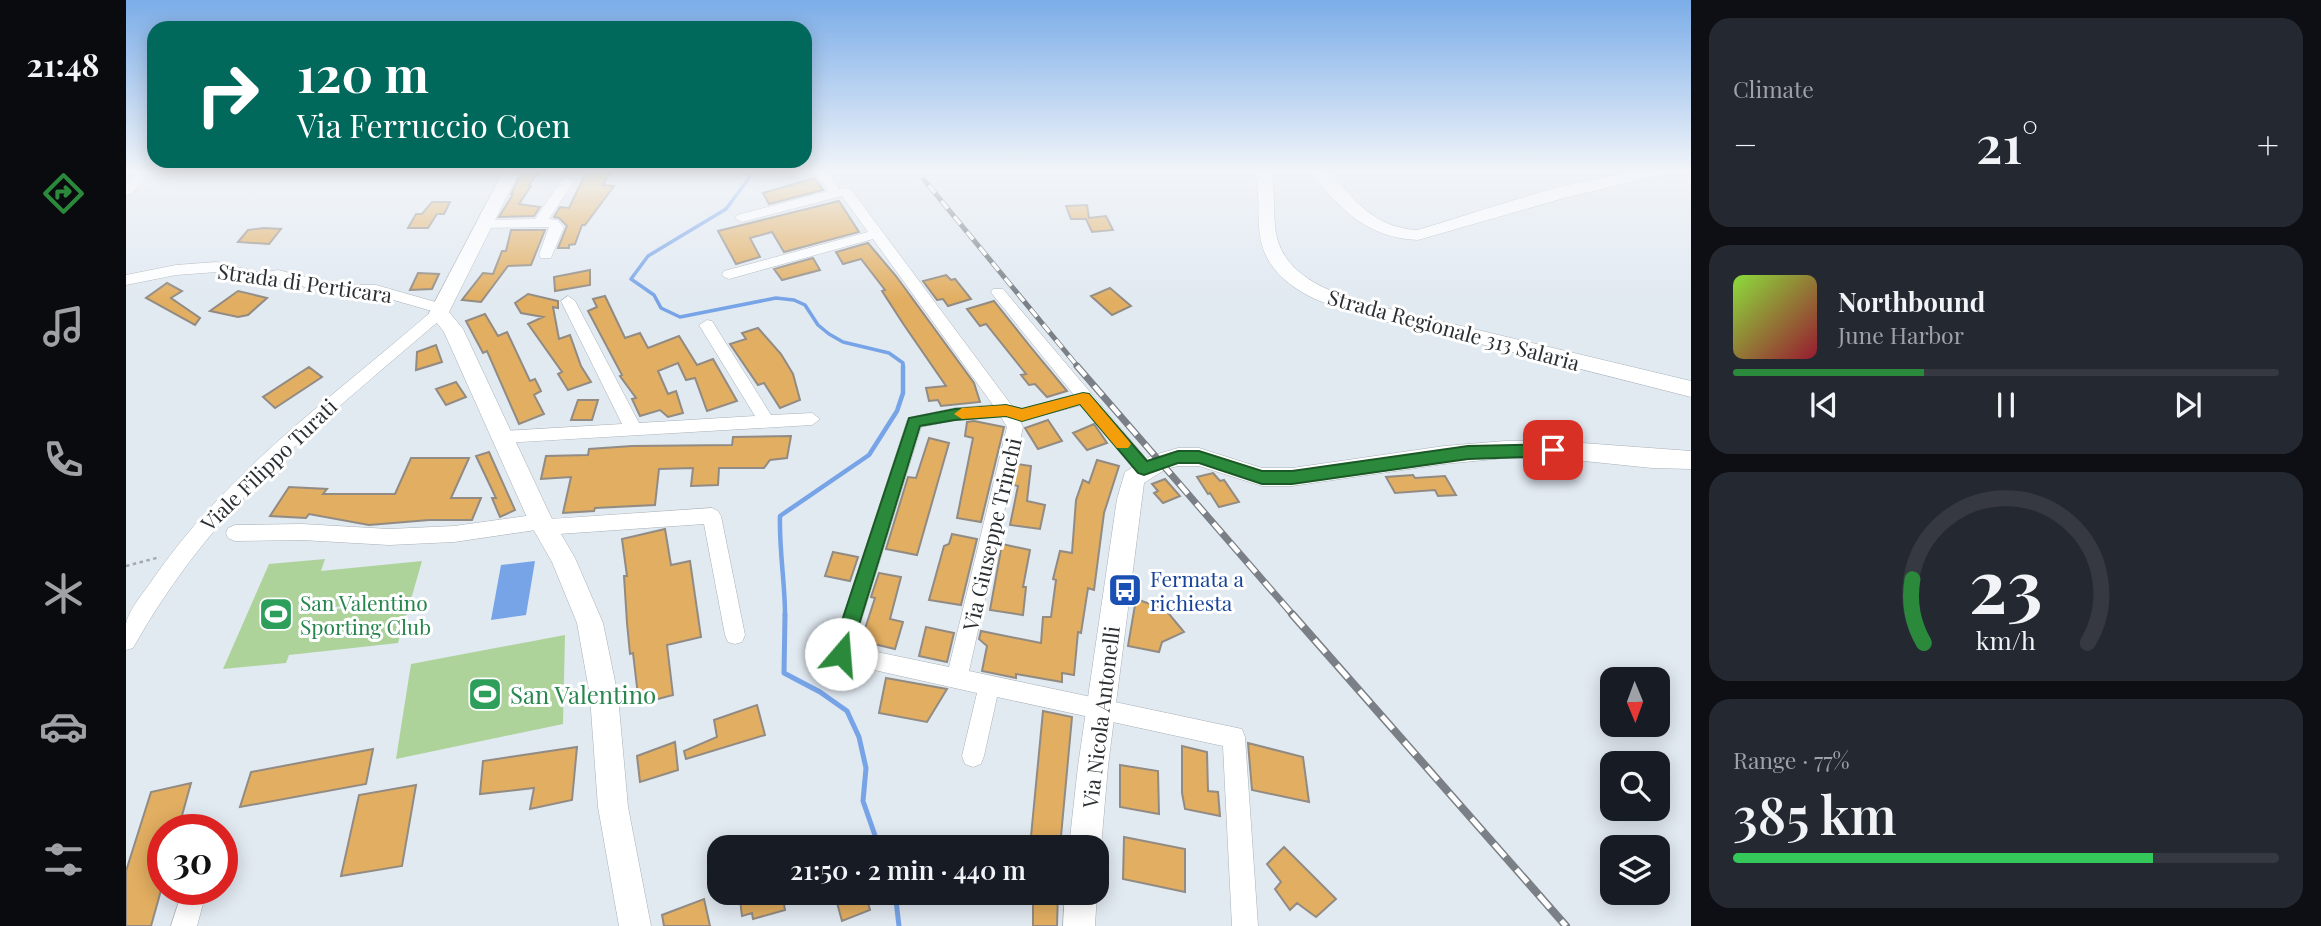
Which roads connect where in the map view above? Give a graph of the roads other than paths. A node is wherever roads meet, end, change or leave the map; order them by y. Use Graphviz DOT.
graph roads {
  1 [pos="490,213"];
  2 [pos="546,213"];
  3 [pos="760,213"];
  4 [pos="858,213"];
  5 [pos="1266,213"];
  6 [pos="1357,213"];
  7 [pos="1493,213"];
  8 [pos="742,218"];
  9 [pos="540,222"];
  10 [pos="484,224"];
  11 [pos="876,234"];
  12 [pos="545,255"];
  13 [pos="729,274"];
  14 [pos="126,280"];
  15 [pos="998,292"];
  16 [pos="568,301"];
  17 [pos="440,310"];
  18 [pos="707,325"];
  19 [pos="1691,389"];
  20 [pos="1083,398"];
  21 [pos="1006,410"];
  22 [pos="812,419"];
  23 [pos="767,422"];
  24 [pos="634,430"];
  25 [pos="502,437"];
  26 [pos="1691,460"];
  27 [pos="1144,468"];
  28 [pos="542,525"];
  29 [pos="235,533"];
  30 [pos="735,635"];
  31 [pos="126,641"];
  32 [pos="957,679"];
  33 [pos="989,686"];
  34 [pos="1100,710"];
  35 [pos="973,756"];
  36 [pos="1086,835"];
  37 [pos="190,905"];
  38 [pos="1080,905"];
  39 [pos="184,926"];
  40 [pos="635,926"];
  41 [pos="1079,926"];
  42 [pos="1245,926"];
  1 -- 10 [label="main road"];
  2 -- 9 [label="street"];
  3 -- 8 [label="street"];
  4 -- 11 [label="street, Via Giuseppe Trinchi"];
  5 -- 19 [label="main road, Strada Regionale 313 Salaria"];
  6 -- 7 [label="main road"];
  9 -- 10 [label="street"];
  9 -- 12 [label="street"];
  10 -- 17 [label="main road"];
  11 -- 13 [label="street"];
  11 -- 21 [label="street, Via Giuseppe Trinchi"];
  14 -- 17 [label="street, Strada di Perticara"];
  15 -- 20 [label="street"];
  16 -- 24 [label="street"];
  17 -- 25 [label="main road"];
  17 -- 31 [label="street, Viale Filippo Turati"];
  18 -- 23 [label="street"];
  20 -- 21 [label="street"];
  20 -- 27 [label="street"];
  21 -- 32 [label="street, Via Giuseppe Trinchi"];
  21 -- 32 [label="street"];
  22 -- 23 [label="street"];
  23 -- 24 [label="street"];
  24 -- 25 [label="street"];
  25 -- 28 [label="main road"];
  26 -- 27 [label="main road"];
  27 -- 34 [label="main road, Via Nicola Antonelli"];
  28 -- 29 [label="street"];
  28 -- 30 [label="street"];
  28 -- 40 [label="main road"];
  32 -- 33 [label="street"];
  33 -- 34 [label="street"];
  33 -- 35 [label="street"];
  34 -- 36 [label="main road, Via Nicola Antonelli"];
  34 -- 42 [label="street"];
  37 -- 39 [label="street"];
  38 -- 41 [label="main road"];
}
